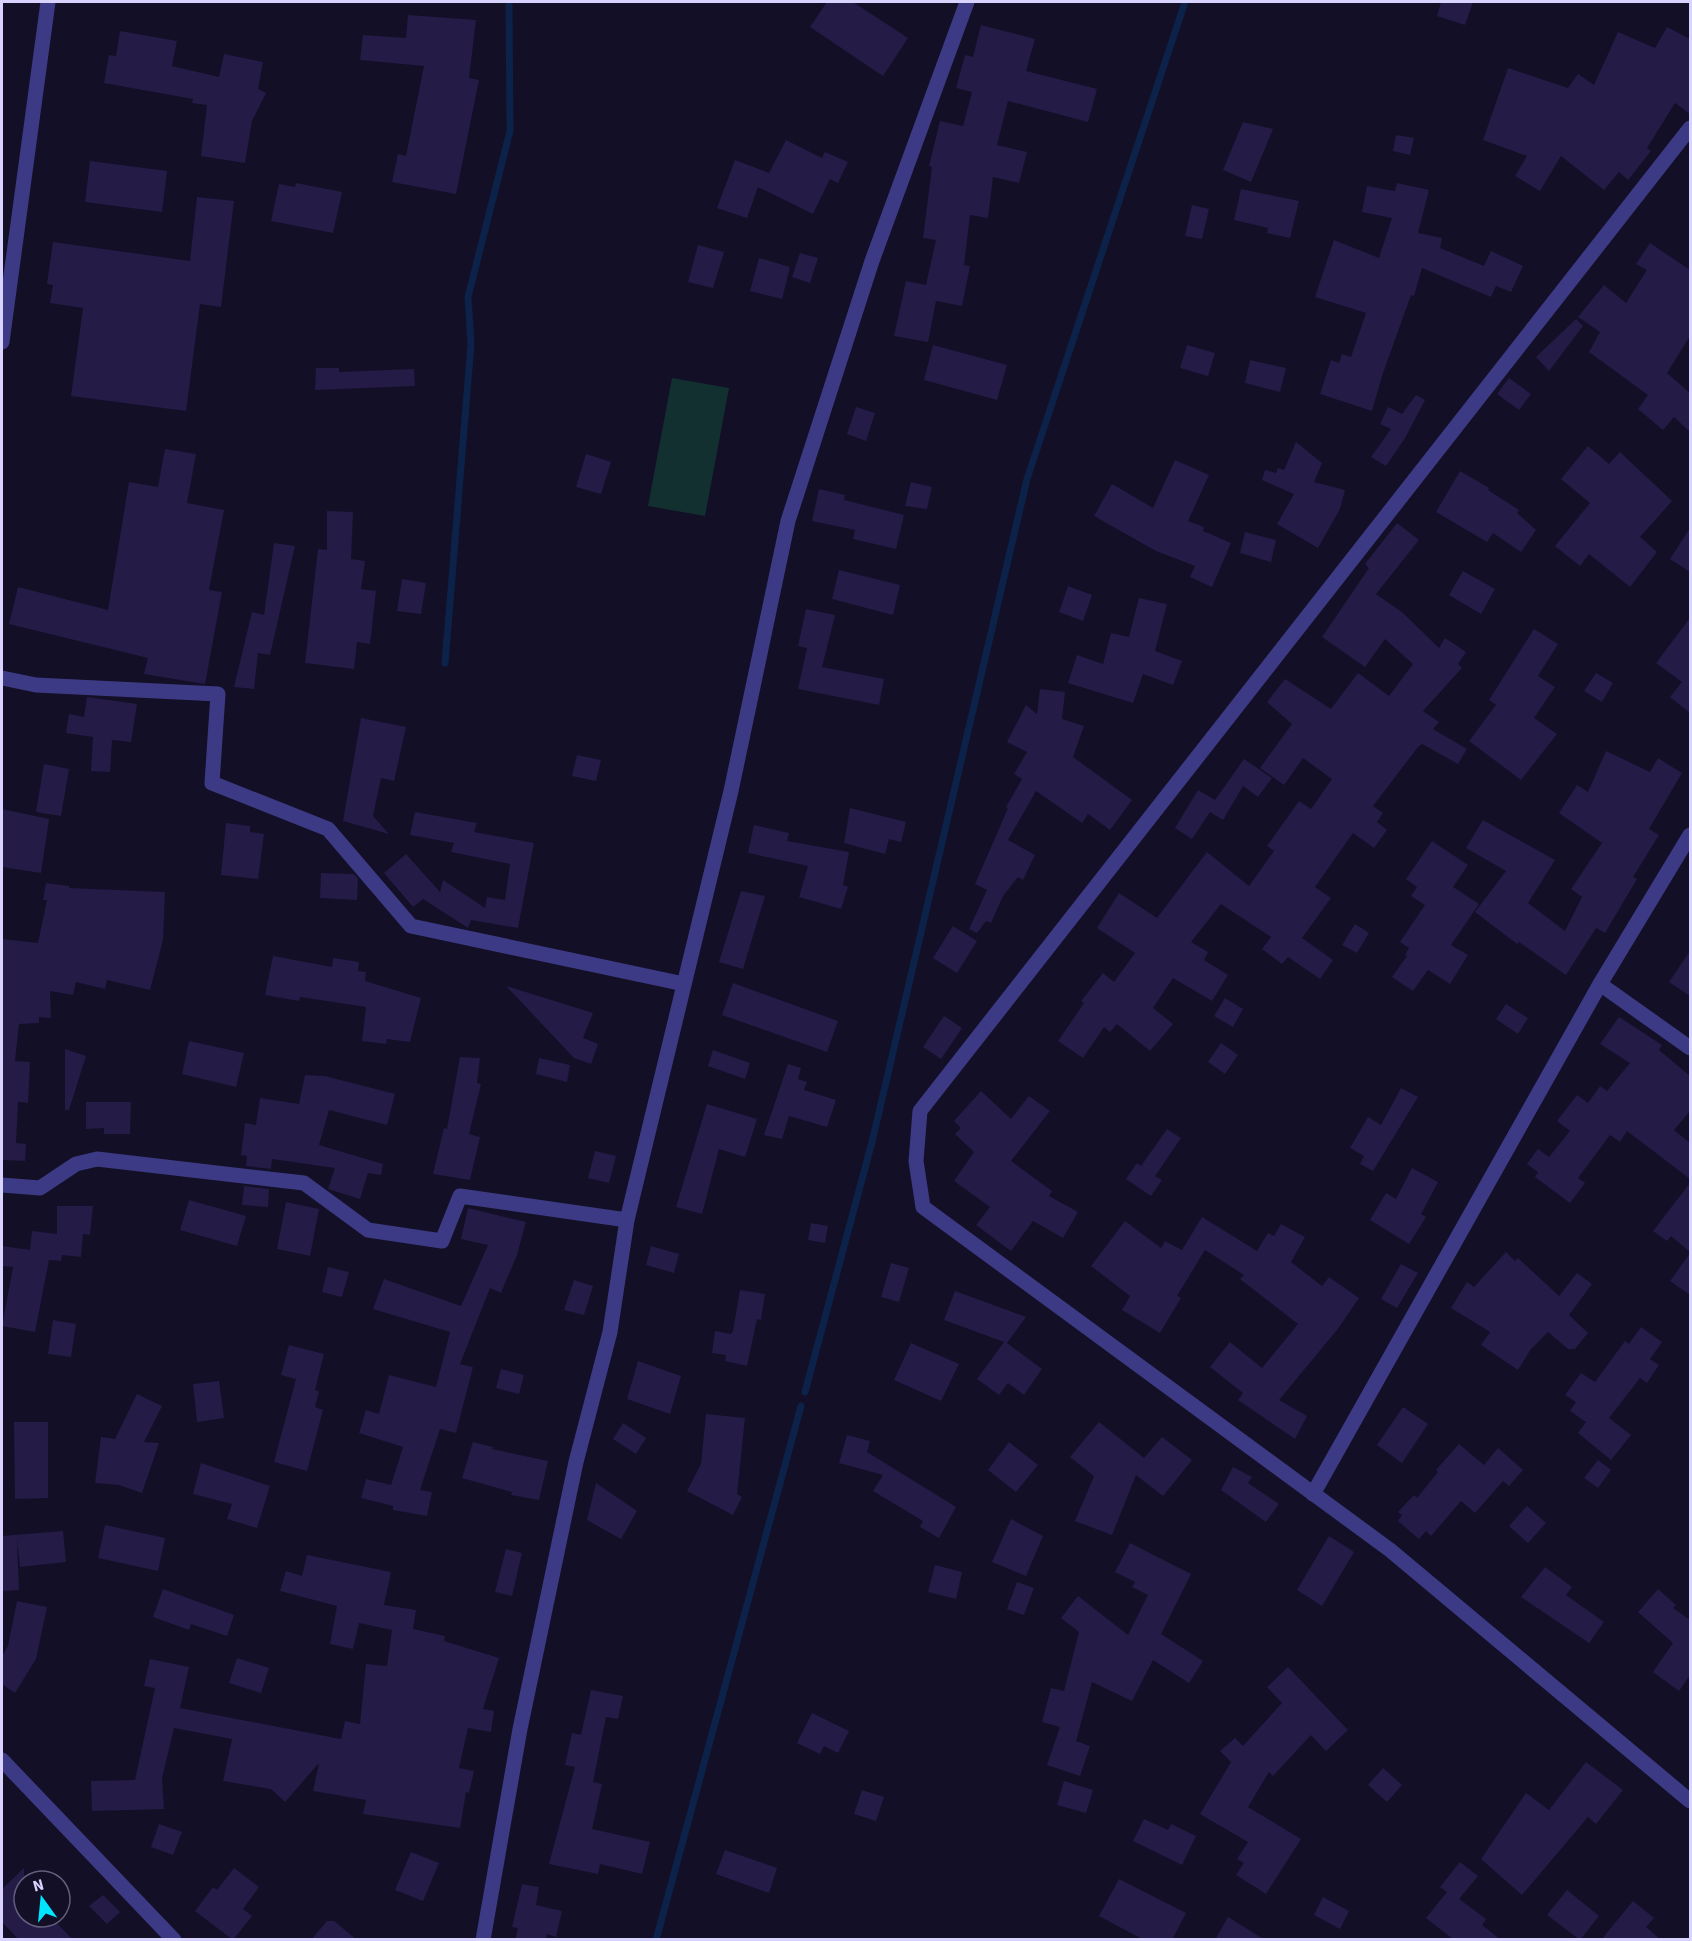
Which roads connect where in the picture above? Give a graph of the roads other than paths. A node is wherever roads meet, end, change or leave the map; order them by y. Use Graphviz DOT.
graph roads {
  1 [pos="48,2"];
  2 [pos="967,2"];
  3 [pos="1690,128"];
  4 [pos="4,313"];
  5 [pos="2,342"];
  6 [pos="2,678"];
  7 [pos="1690,835"];
  8 [pos="684,984"];
  9 [pos="1600,984"];
  10 [pos="1690,1048"];
  11 [pos="2,1185"];
  12 [pos="627,1220"];
  13 [pos="1312,1494"];
  14 [pos="2,1760"];
  15 [pos="1690,1801"];
  16 [pos="174,1940"];
  17 [pos="483,1940"];
  1 -- 4 [label="street"];
  2 -- 8 [label="street"];
  3 -- 13 [label="street"];
  4 -- 5 [label="street"];
  6 -- 8 [label="street"];
  7 -- 9 [label="street"];
  8 -- 12 [label="street"];
  9 -- 10 [label="street"];
  9 -- 13 [label="street"];
  11 -- 12 [label="street"];
  12 -- 17 [label="street"];
  13 -- 15 [label="street"];
  14 -- 16 [label="street"];
}
